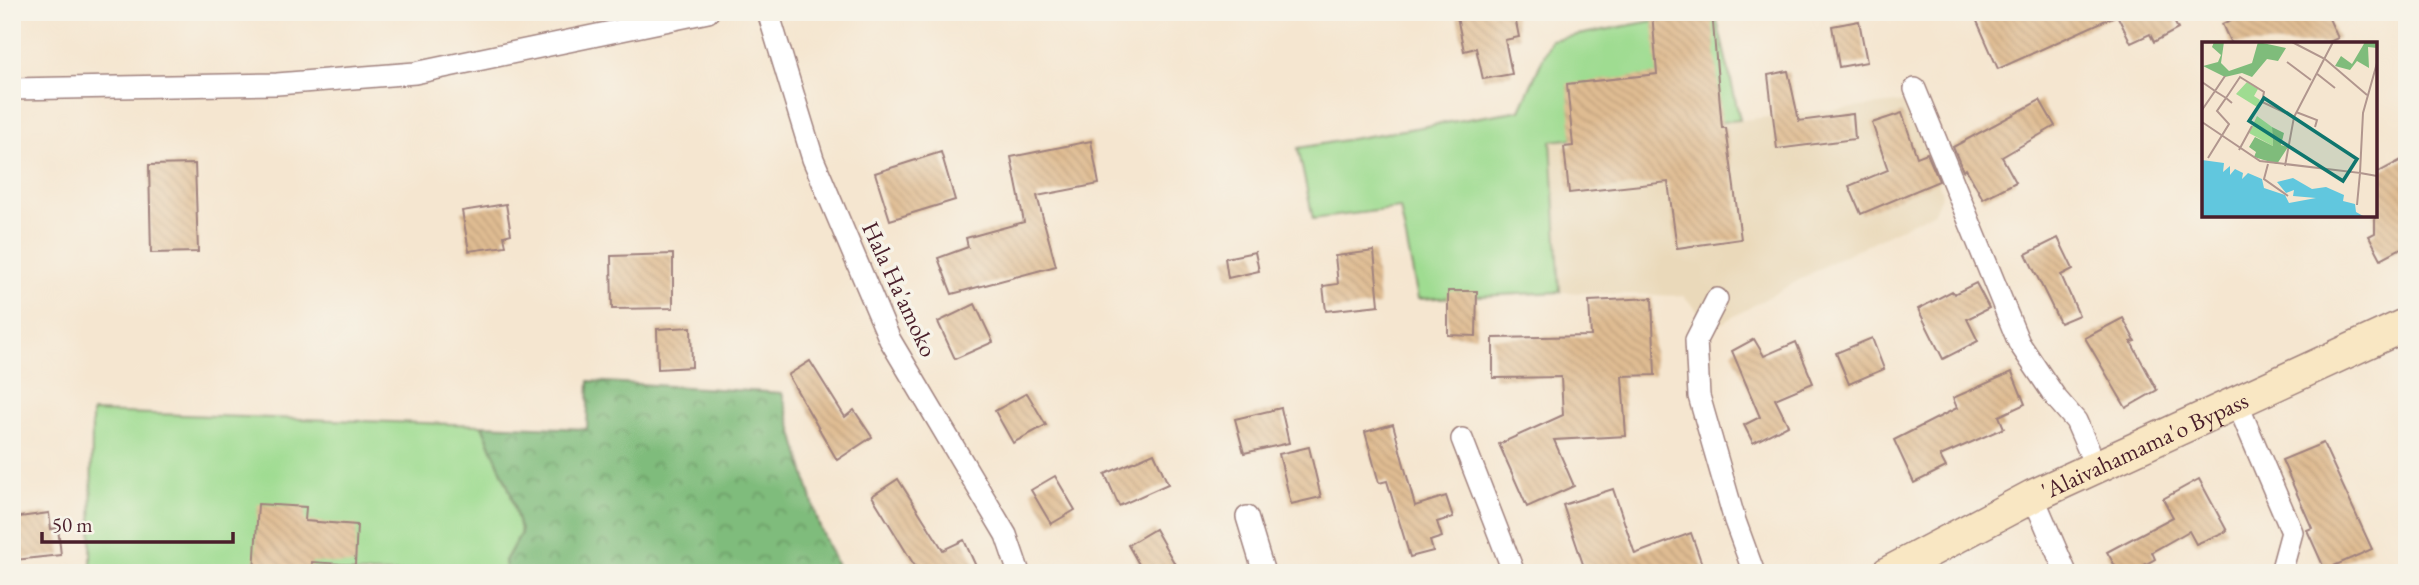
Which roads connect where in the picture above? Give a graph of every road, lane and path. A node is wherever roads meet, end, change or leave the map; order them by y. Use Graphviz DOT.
graph roads {
  1 [pos="708,12"];
  2 [pos="768,12"];
  3 [pos="12,89"];
  4 [pos="1915,89"];
  5 [pos="1717,299"];
  6 [pos="2407,324"];
  7 [pos="2237,403"];
  8 [pos="1462,439"];
  9 [pos="2096,467"];
  10 [pos="2033,496"];
  11 [pos="1247,517"];
  12 [pos="1019,573"];
  13 [pos="1264,573"];
  14 [pos="1514,573"];
  15 [pos="1754,573"];
  16 [pos="1888,573"];
  17 [pos="2066,573"];
  18 [pos="2286,573"];
  1 -- 3 [label="street"];
  2 -- 12 [label="street, Hala Ha'amoko"];
  4 -- 9 [label="street"];
  5 -- 15 [label="street"];
  6 -- 7 [label="main road, 'Alaivahamama'o Bypass"];
  7 -- 9 [label="main road, 'Alaivahamama'o Bypass"];
  7 -- 18 [label="street"];
  8 -- 14 [label="street"];
  9 -- 10 [label="main road, 'Alaivahamama'o Bypass"];
  10 -- 16 [label="main road, 'Alaivahamama'o Bypass"];
  10 -- 17 [label="street"];
  11 -- 13 [label="street"];
}
